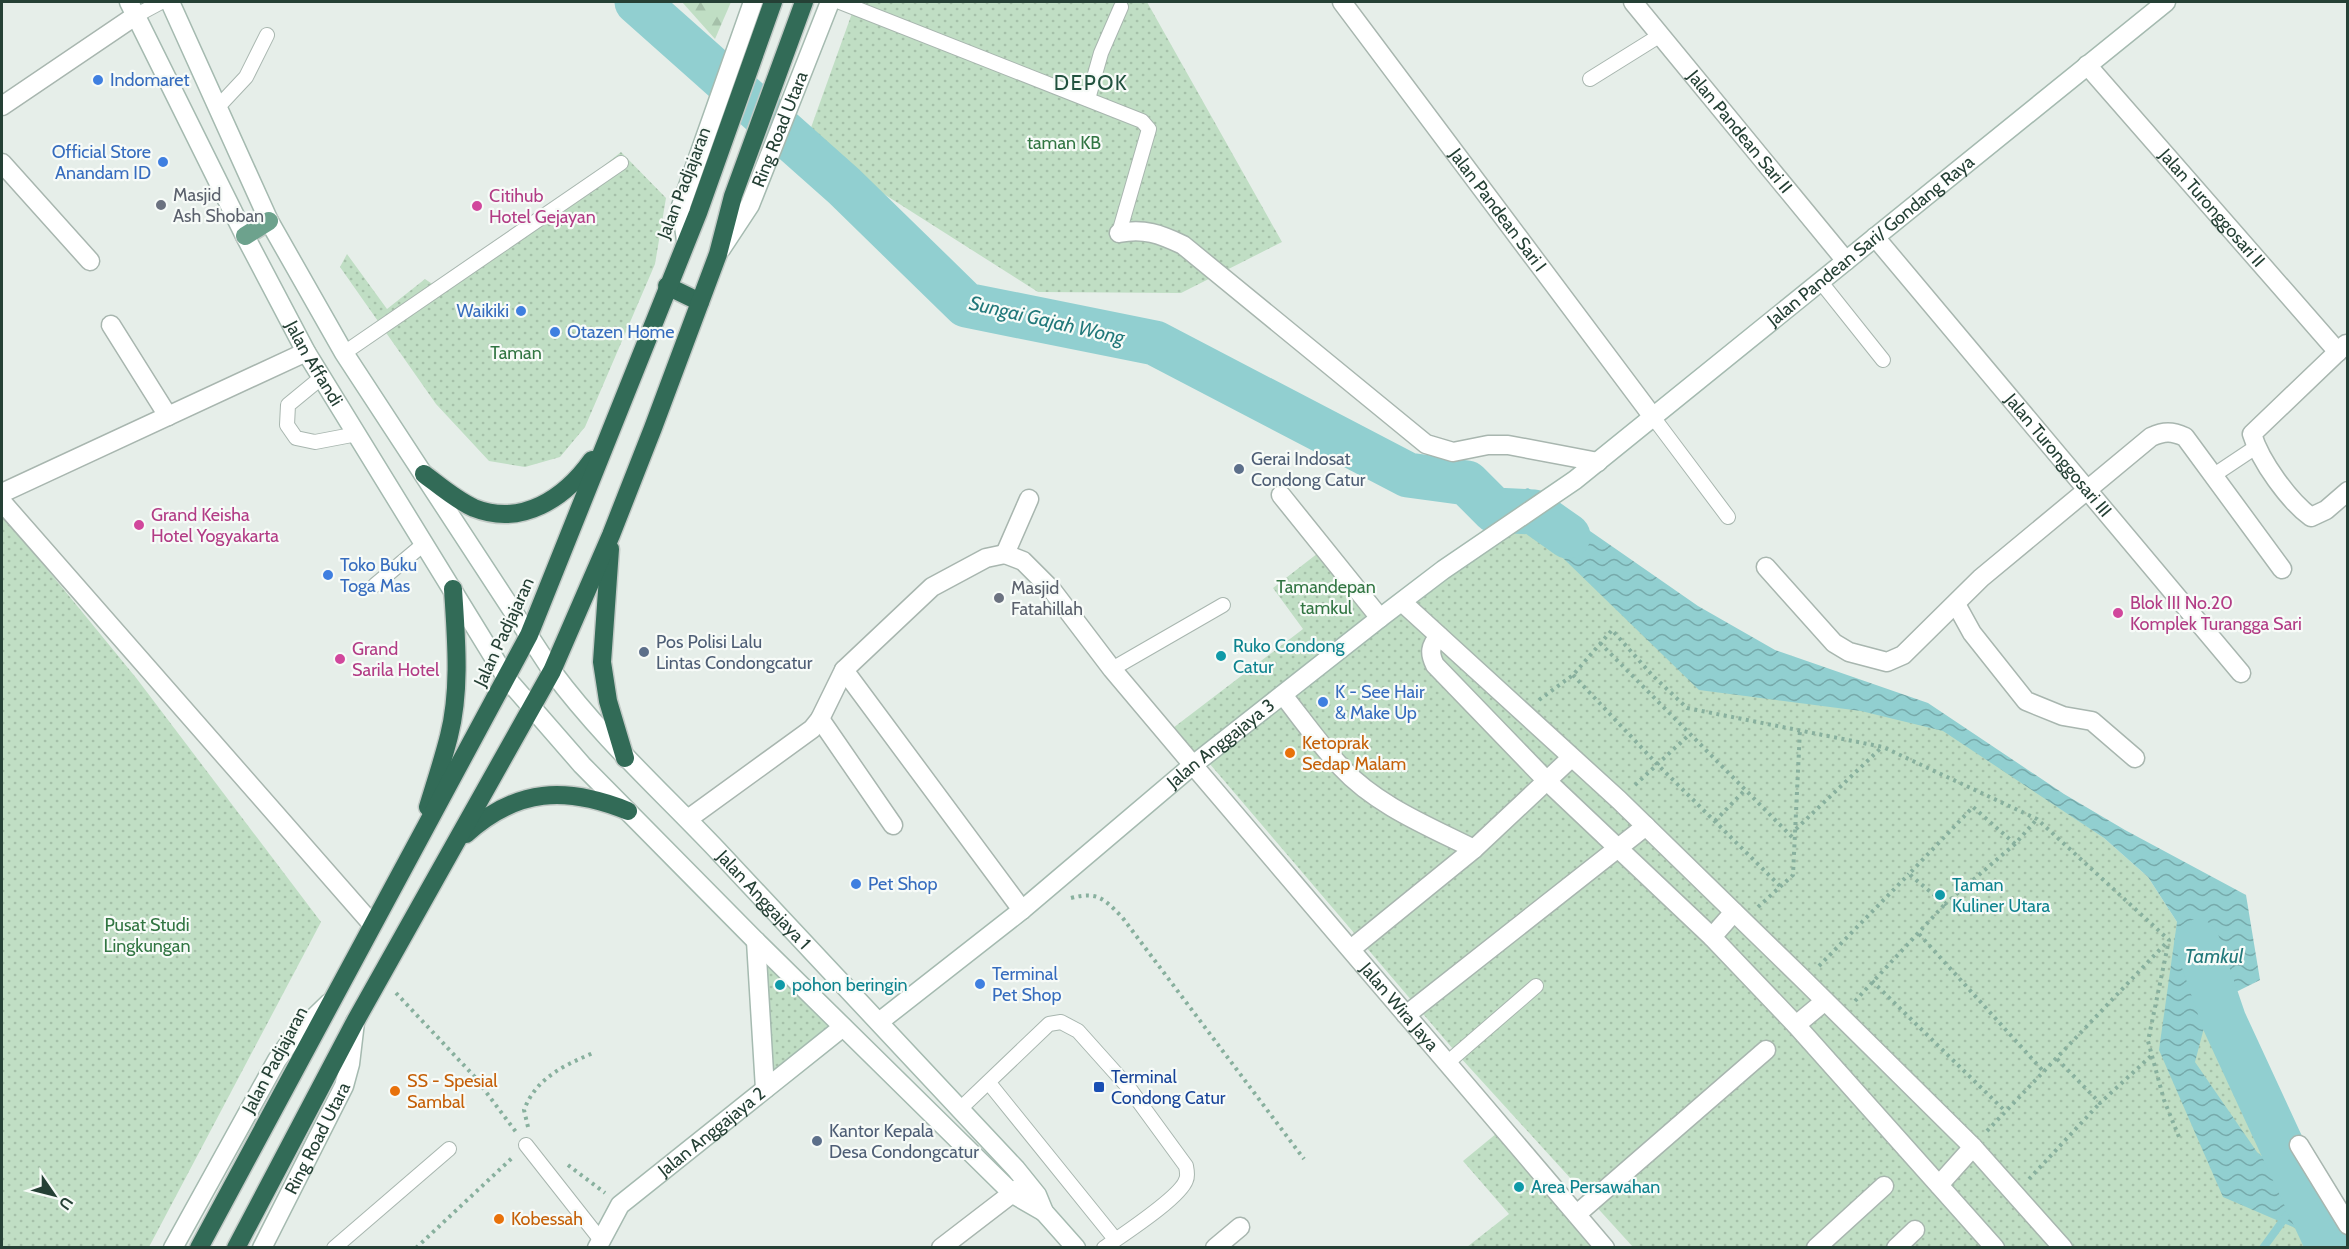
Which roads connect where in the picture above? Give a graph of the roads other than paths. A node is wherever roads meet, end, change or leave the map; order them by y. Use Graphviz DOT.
graph roads {
  1 [pos="160,2"];
  2 [pos="170,2"];
  3 [pos="753,2"];
  4 [pos="773,2"];
  5 [pos="804,2"];
  6 [pos="830,2"];
  7 [pos="840,2"];
  8 [pos="1342,2"];
  9 [pos="1633,2"];
  10 [pos="2162,3"];
  11 [pos="1121,7"];
  12 [pos="132,9"];
  13 [pos="267,35"];
  14 [pos="1659,36"];
  15 [pos="2086,66"];
  16 [pos="1590,79"];
  17 [pos="1088,99"];
  18 [pos="2,106"];
  19 [pos="217,108"];
  20 [pos="2,163"];
  21 [pos="621,163"];
  22 [pos="269,221"];
  23 [pos="1119,233"];
  24 [pos="245,236"];
  25 [pos="1875,237"];
  26 [pos="686,240"];
  27 [pos="718,254"];
  28 [pos="90,261"];
  29 [pos="1846,261"];
  30 [pos="1820,281"];
  31 [pos="667,286"];
  32 [pos="700,302"];
  33 [pos="111,325"];
  34 [pos="2343,347"];
  35 [pos="306,352"];
  36 [pos="344,353"];
  37 [pos="1883,360"];
  38 [pos="322,377"];
  39 [pos="168,416"];
  40 [pos="1653,417"];
  41 [pos="357,434"];
  42 [pos="609,435"];
  43 [pos="2256,447"];
  44 [pos="1598,462"];
  45 [pos="424,474"];
  46 [pos="2214,475"];
  47 [pos="1575,480"];
  48 [pos="2086,490"];
  49 [pos="2348,491"];
  50 [pos="2,493"];
  51 [pos="1281,495"];
  52 [pos="1029,499"];
  53 [pos="2,502"];
  54 [pos="1728,517"];
  55 [pos="611,535"];
  56 [pos="425,543"];
  57 [pos="1005,554"];
  58 [pos="1766,567"];
  59 [pos="2282,569"];
  60 [pos="375,585"];
  61 [pos="453,589"];
  62 [pos="1402,602"];
  63 [pos="1956,604"];
  64 [pos="1223,605"];
  65 [pos="1380,618"];
  66 [pos="529,635"];
  67 [pos="1439,636"];
  68 [pos="1112,669"];
  69 [pos="844,670"];
  70 [pos="552,671"];
  71 [pos="2241,673"];
  72 [pos="507,679"];
  73 [pos="1282,695"];
  74 [pos="531,709"];
  75 [pos="820,718"];
  76 [pos="625,758"];
  77 [pos="1571,758"];
  78 [pos="2135,758"];
  79 [pos="1192,765"];
  80 [pos="1547,781"];
  81 [pos="628,811"];
  82 [pos="688,819"];
  83 [pos="893,825"];
  84 [pos="1646,826"];
  85 [pos="459,840"];
  86 [pos="418,841"];
  87 [pos="1617,847"];
  88 [pos="1474,849"];
  89 [pos="1022,910"];
  90 [pos="1738,916"];
  91 [pos="372,924"];
  92 [pos="1712,937"];
  93 [pos="756,941"];
  94 [pos="1351,949"];
  95 [pos="1536,986"];
  96 [pos="1825,1001"];
  97 [pos="329,1003"];
  98 [pos="1406,1015"];
  99 [pos="355,1022"];
  100 [pos="879,1022"];
  101 [pos="1796,1025"];
  102 [pos="843,1027"];
  103 [pos="1766,1050"];
  104 [pos="1447,1063"];
  105 [pos="989,1083"];
  106 [pos="765,1089"];
  107 [pos="960,1109"];
  108 [pos="529,1140"];
  109 [pos="2300,1145"];
  110 [pos="1973,1147"];
  111 [pos="448,1149"];
  112 [pos="1027,1182"];
  113 [pos="1939,1185"];
  114 [pos="1884,1186"];
  115 [pos="1013,1194"];
  116 [pos="1044,1212"];
  117 [pos="1577,1214"];
  118 [pos="2348,1224"];
  119 [pos="1240,1227"];
  120 [pos="1915,1230"];
  121 [pos="599,1243"];
  122 [pos="1110,1243"];
  123 [pos="173,1248"];
  124 [pos="199,1248"];
  125 [pos="236,1248"];
  126 [pos="262,1248"];
  127 [pos="334,1248"];
  128 [pos="941,1248"];
  129 [pos="1076,1248"];
  130 [pos="1215,1248"];
  131 [pos="1605,1248"];
  132 [pos="1816,1248"];
  133 [pos="1896,1248"];
  134 [pos="1995,1248"];
  135 [pos="2063,1248"];
  1 -- 12 [label="lane"];
  2 -- 19 [label="street, Jalan Affandi"];
  3 -- 26 [label="street"];
  4 -- 26 [label="highway, Jalan Padjajaran"];
  5 -- 27 [label="highway"];
  6 -- 27 [label="street, Ring Road Utara"];
  7 -- 17 [label="lane"];
  8 -- 40 [label="street, Jalan Pandean Sari I"];
  9 -- 14 [label="street, Jalan Pandean Sari II"];
  10 -- 15 [label="street, Jalan Pandean Sari/ Gondang Raya"];
  11 -- 17 [label="lane"];
  12 -- 18 [label="street"];
  12 -- 24 [label="street, Jalan Affandi"];
  13 -- 19 [label="lane"];
  14 -- 16 [label="lane"];
  14 -- 29 [label="street, Jalan Pandean Sari II"];
  15 -- 25 [label="street, Jalan Pandean Sari/ Gondang Raya"];
  15 -- 34 [label="street, Jalan Turonggosari II"];
  17 -- 23 [label="lane"];
  19 -- 22 [label="street, Jalan Affandi"];
  20 -- 28 [label="street"];
  21 -- 36 [label="lane"];
  22 -- 24 [label="main road"];
  22 -- 36 [label="street, Jalan Affandi"];
  23 -- 44 [label="street"];
  24 -- 35 [label="street, Jalan Affandi"];
  25 -- 29 [label="street, Jalan Pandean Sari/ Gondang Raya"];
  25 -- 48 [label="street, Jalan Turonggosari III"];
  26 -- 31 [label="highway, Jalan Padjajaran"];
  27 -- 32 [label="highway"];
  29 -- 30 [label="street, Jalan Pandean Sari/ Gondang Raya"];
  30 -- 37 [label="lane"];
  30 -- 40 [label="street, Jalan Pandean Sari/ Gondang Raya"];
  31 -- 32 [label="highway"];
  31 -- 42 [label="highway, Jalan Padjajaran"];
  32 -- 55 [label="highway"];
  33 -- 39 [label="street"];
  34 -- 43 [label="street"];
  35 -- 38 [label="street, Jalan Affandi"];
  35 -- 39 [label="street"];
  36 -- 45 [label="street, Jalan Affandi"];
  38 -- 41 [label="street, Jalan Affandi"];
  38 -- 41 [label="lane"];
  39 -- 50 [label="street"];
  40 -- 44 [label="street, Jalan Pandean Sari/ Gondang Raya"];
  40 -- 54 [label="lane"];
  41 -- 56 [label="street, Jalan Affandi"];
  42 -- 45 [label="highway"];
  42 -- 66 [label="highway, Jalan Padjajaran"];
  43 -- 46 [label="lane"];
  43 -- 49 [label="street"];
  44 -- 47 [label="street, Jalan Pandean Sari/ Gondang Raya"];
  45 -- 66 [label="street, Jalan Affandi"];
  46 -- 48 [label="street"];
  46 -- 59 [label="street"];
  47 -- 62 [label="street, Jalan Anggajaya 3"];
  48 -- 63 [label="street"];
  48 -- 71 [label="street, Jalan Turonggosari III"];
  51 -- 65 [label="street"];
  52 -- 57 [label="street"];
  53 -- 91 [label="street"];
  55 -- 70 [label="highway"];
  55 -- 76 [label="highway"];
  56 -- 60 [label="lane"];
  56 -- 61 [label="street, Jalan Affandi"];
  57 -- 68 [label="street, Jalan Wira Jaya"];
  57 -- 69 [label="street"];
  58 -- 63 [label="street"];
  61 -- 72 [label="street, Jalan Affandi"];
  61 -- 86 [label="highway"];
  62 -- 65 [label="street, Jalan Anggajaya 3"];
  62 -- 67 [label="street"];
  63 -- 78 [label="street"];
  64 -- 68 [label="lane"];
  65 -- 73 [label="street, Jalan Anggajaya 3"];
  66 -- 70 [label="street, Jalan Affandi"];
  66 -- 72 [label="highway, Jalan Padjajaran"];
  67 -- 77 [label="street"];
  67 -- 80 [label="street"];
  68 -- 79 [label="street, Jalan Wira Jaya"];
  69 -- 75 [label="street"];
  69 -- 89 [label="street"];
  70 -- 74 [label="highway"];
  70 -- 76 [label="street, Jalan Anggajaya 1"];
  72 -- 74 [label="street, Jalan Affandi"];
  72 -- 86 [label="highway, Jalan Padjajaran"];
  73 -- 79 [label="street, Jalan Anggajaya 3"];
  73 -- 88 [label="street"];
  74 -- 81 [label="street, Jalan Anggajaya 1"];
  74 -- 85 [label="highway"];
  75 -- 82 [label="street"];
  75 -- 83 [label="street"];
  76 -- 82 [label="street, Jalan Anggajaya 1"];
  77 -- 80 [label="street"];
  77 -- 84 [label="street"];
  79 -- 89 [label="street, Jalan Anggajaya 3"];
  79 -- 94 [label="street, Jalan Wira Jaya"];
  80 -- 87 [label="street"];
  80 -- 88 [label="street"];
  81 -- 85 [label="highway"];
  81 -- 93 [label="street, Jalan Anggajaya 1"];
  82 -- 100 [label="street, Jalan Anggajaya 1"];
  84 -- 87 [label="street"];
  84 -- 90 [label="street"];
  85 -- 99 [label="highway"];
  86 -- 91 [label="highway, Jalan Padjajaran"];
  87 -- 92 [label="street"];
  87 -- 98 [label="street"];
  88 -- 94 [label="street"];
  89 -- 100 [label="street, Jalan Anggajaya 3"];
  90 -- 92 [label="street"];
  90 -- 96 [label="street"];
  91 -- 97 [label="highway, Jalan Padjajaran"];
  92 -- 101 [label="street"];
  93 -- 102 [label="street, Jalan Anggajaya 1"];
  93 -- 106 [label="street"];
  94 -- 98 [label="street, Jalan Wira Jaya"];
  95 -- 104 [label="lane"];
  96 -- 101 [label="street"];
  96 -- 110 [label="street"];
  97 -- 123 [label="street"];
  97 -- 124 [label="highway, Jalan Padjajaran"];
  98 -- 104 [label="street, Jalan Wira Jaya"];
  99 -- 125 [label="highway"];
  99 -- 126 [label="street, Ring Road Utara"];
  100 -- 107 [label="street, Jalan Anggajaya 1"];
  101 -- 113 [label="street"];
  102 -- 106 [label="street, Jalan Anggajaya 2"];
  102 -- 115 [label="street, Jalan Anggajaya 1"];
  103 -- 117 [label="street"];
  104 -- 117 [label="street, Jalan Wira Jaya"];
  105 -- 107 [label="lane"];
  105 -- 122 [label="lane"];
  105 -- 122 [label="lane"];
  106 -- 121 [label="street, Jalan Anggajaya 2"];
  107 -- 112 [label="street, Jalan Anggajaya 1"];
  108 -- 121 [label="lane"];
  109 -- 118 [label="street"];
  110 -- 113 [label="street"];
  110 -- 135 [label="street"];
  111 -- 127 [label="lane"];
  112 -- 115 [label="street"];
  112 -- 116 [label="street, Jalan Anggajaya 1"];
  113 -- 134 [label="street"];
  114 -- 132 [label="street"];
  115 -- 116 [label="street, Jalan Anggajaya 1"];
  115 -- 128 [label="street"];
  116 -- 129 [label="street, Jalan Anggajaya 1"];
  117 -- 131 [label="street, Jalan Wira Jaya"];
  119 -- 130 [label="street"];
  120 -- 133 [label="street"];
}
